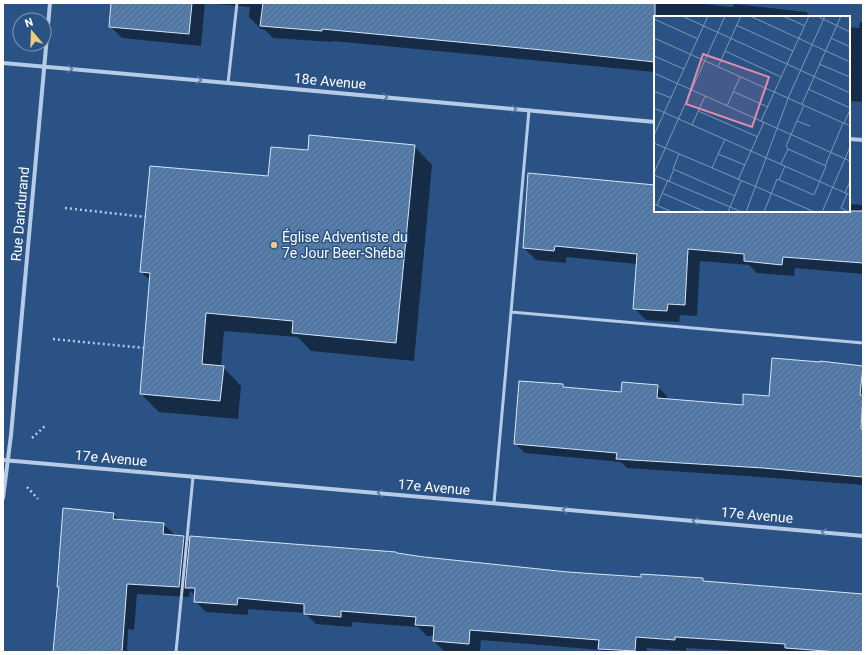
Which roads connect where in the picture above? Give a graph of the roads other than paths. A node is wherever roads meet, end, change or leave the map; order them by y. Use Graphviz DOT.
graph roads {
  1 [pos="50,3"];
  2 [pos="237,3"];
  3 [pos="3,63"];
  4 [pos="44,67"];
  5 [pos="228,83"];
  6 [pos="529,110"];
  7 [pos="654,122"];
  8 [pos="850,139"];
  9 [pos="863,140"];
  10 [pos="511,312"];
  11 [pos="863,343"];
  12 [pos="3,460"];
  13 [pos="8,461"];
  14 [pos="193,477"];
  15 [pos="3,498"];
  16 [pos="494,503"];
  17 [pos="863,536"];
  18 [pos="176,652"];
  1 -- 4 [label="street, Rue Dandurand"];
  2 -- 5 [label="lane"];
  3 -- 4 [label="street, 18e Avenue"];
  4 -- 5 [label="street, 18e Avenue, one-way"];
  4 -- 13 [label="street, Rue Dandurand"];
  5 -- 6 [label="street, 18e Avenue, one-way"];
  6 -- 7 [label="street, 18e Avenue"];
  6 -- 10 [label="lane"];
  8 -- 9 [label="street"];
  10 -- 11 [label="lane"];
  10 -- 16 [label="lane"];
  12 -- 13 [label="street, 17e Avenue"];
  13 -- 14 [label="street, 17e Avenue"];
  13 -- 15 [label="street, Rue Dandurand"];
  16 -- 14 [label="street, 17e Avenue, one-way"];
  14 -- 18 [label="lane"];
  17 -- 16 [label="street, 17e Avenue, one-way"];
}
